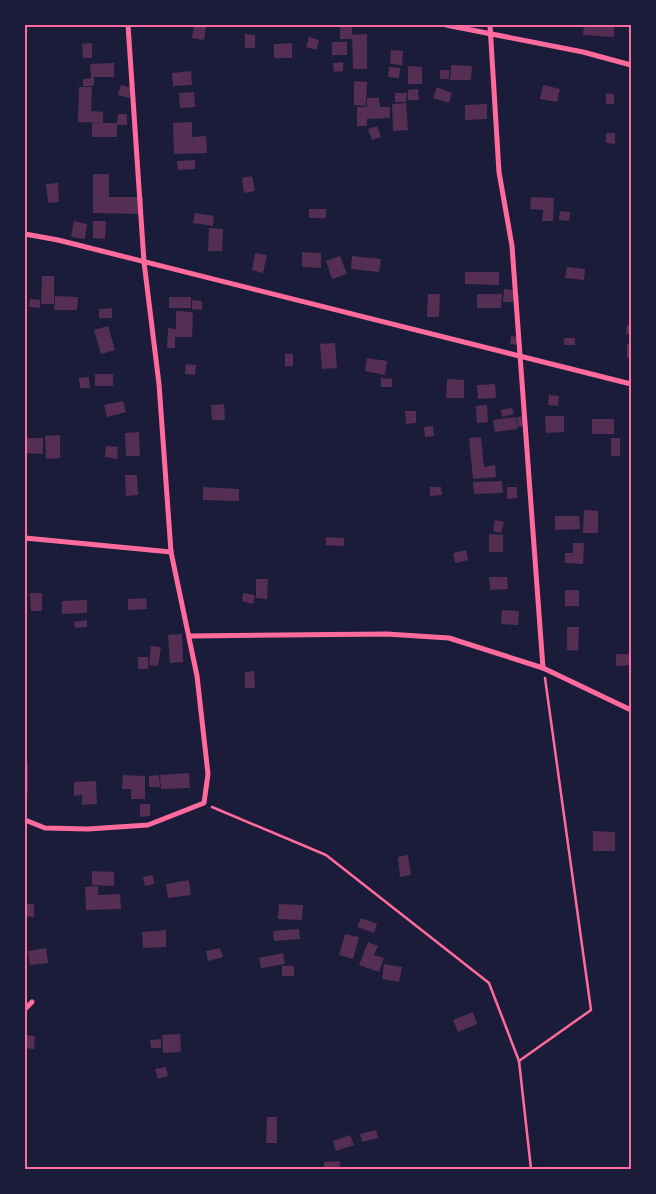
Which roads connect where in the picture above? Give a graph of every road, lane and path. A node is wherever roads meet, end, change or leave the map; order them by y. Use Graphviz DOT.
graph roads {
  1 [pos="128,25"];
  2 [pos="446,25"];
  3 [pos="490,25"];
  4 [pos="490,34"];
  5 [pos="631,65"];
  6 [pos="25,234"];
  7 [pos="144,262"];
  8 [pos="521,356"];
  9 [pos="631,384"];
  10 [pos="25,538"];
  11 [pos="171,552"];
  12 [pos="190,636"];
  13 [pos="543,668"];
  14 [pos="631,710"];
  15 [pos="204,803"];
  16 [pos="25,820"];
  17 [pos="32,1002"];
  18 [pos="25,1009"];
  19 [pos="519,1061"];
  20 [pos="531,1169"];
  1 -- 7 [label="street"];
  2 -- 4 [label="street"];
  3 -- 4 [label="street"];
  4 -- 5 [label="street"];
  4 -- 8 [label="street"];
  6 -- 7 [label="street"];
  7 -- 8 [label="street"];
  7 -- 11 [label="street"];
  8 -- 9 [label="street"];
  8 -- 13 [label="street"];
  10 -- 11 [label="street"];
  11 -- 12 [label="street"];
  12 -- 13 [label="street"];
  12 -- 15 [label="street"];
  13 -- 14 [label="street"];
  13 -- 19 [label="path"];
  15 -- 16 [label="street"];
  15 -- 19 [label="path"];
  17 -- 18 [label="street"];
  19 -- 20 [label="path"];
}
